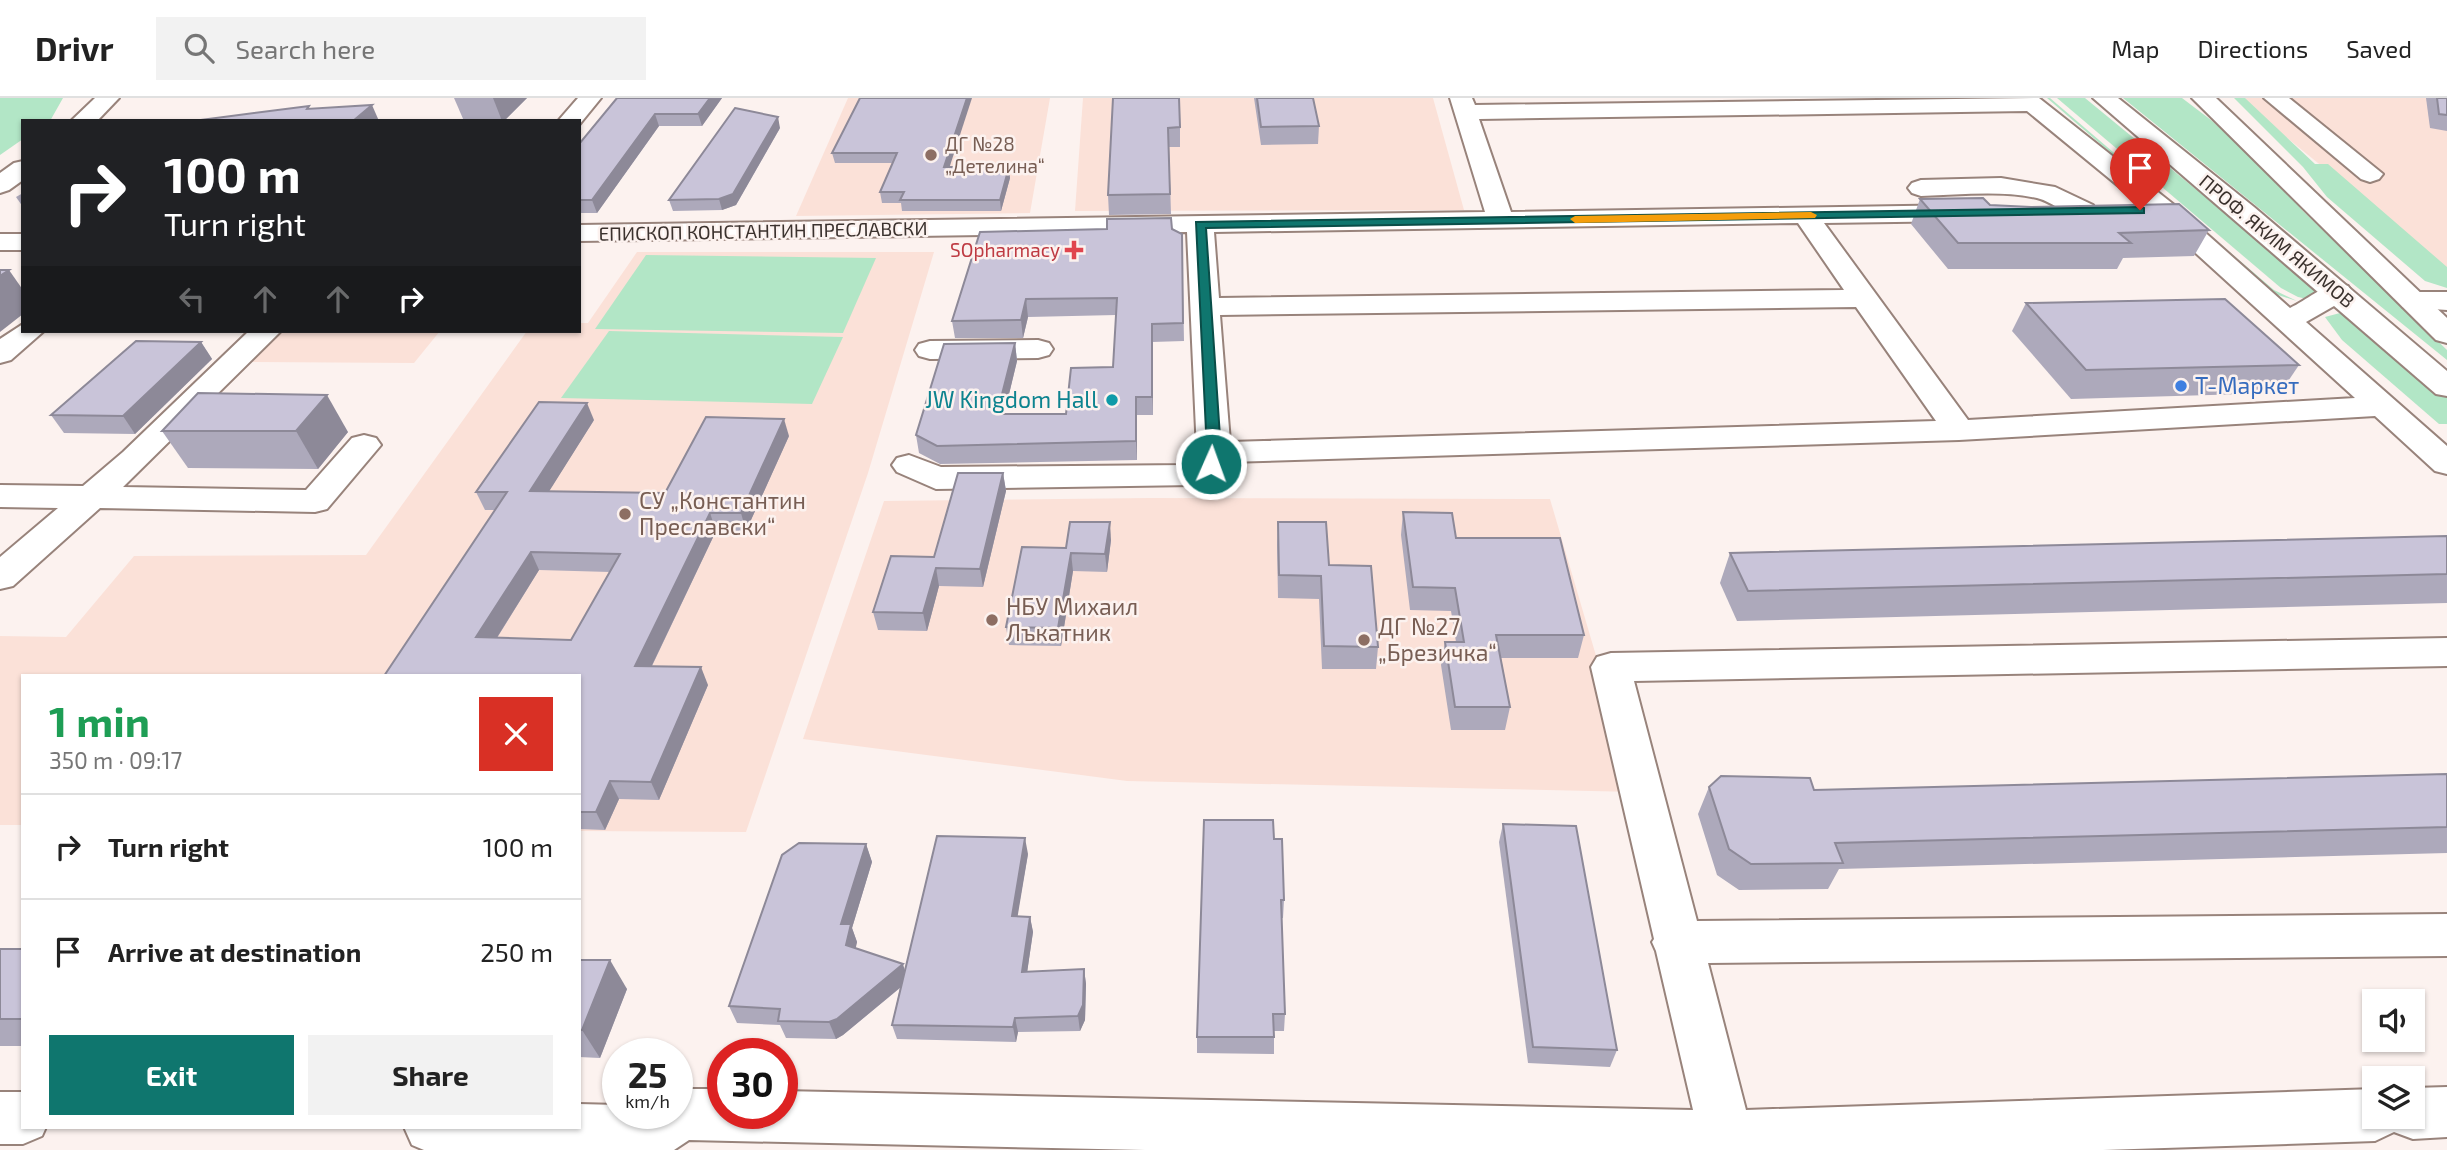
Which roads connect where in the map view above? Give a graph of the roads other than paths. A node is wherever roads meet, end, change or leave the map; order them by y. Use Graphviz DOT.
graph roads {
  1 [pos="108,98"];
  2 [pos="590,98"];
  3 [pos="2104,98"];
  4 [pos="2203,98"];
  5 [pos="2275,98"];
  6 [pos="2029,101"];
  7 [pos="1464,105"];
  8 [pos="85,119"];
  9 [pos="572,119"];
  10 [pos="21,169"];
  11 [pos="2370,174"];
  12 [pos="0,185"];
  13 [pos="1891,188"];
  14 [pos="1492,195"];
  15 [pos="1520,195"];
  16 [pos="2164,210"];
  17 [pos="2106,211"];
  18 [pos="2014,212"];
  19 [pos="1986,213"];
  20 [pos="1805,215"];
  21 [pos="1501,221"];
  22 [pos="1200,224"];
  23 [pos="581,233"];
  24 [pos="0,242"];
  25 [pos="21,242"];
  26 [pos="2338,292"];
  27 [pos="1866,298"];
  28 [pos="2413,301"];
  29 [pos="2447,301"];
  30 [pos="1204,307"];
  31 [pos="2288,319"];
  32 [pos="26,333"];
  33 [pos="264,333"];
  34 [pos="2447,334"];
  35 [pos="1038,349"];
  36 [pos="930,350"];
  37 [pos="0,354"];
  38 [pos="2447,387"];
  39 [pos="2383,406"];
  40 [pos="1959,430"];
  41 [pos="364,445"];
  42 [pos="1214,452"];
  43 [pos="2447,464"];
  44 [pos="909,465"];
  45 [pos="0,496"];
  46 [pos="89,498"];
  47 [pos="0,577"];
  48 [pos="2447,652"];
  49 [pos="2447,934"];
  50 [pos="1676,942"];
  51 [pos="2447,1112"];
  52 [pos="2425,1113"];
  53 [pos="2362,1115"];
  54 [pos="0,1118"];
  55 [pos="21,1118"];
  56 [pos="462,1129"];
  57 [pos="1726,1137"];
  58 [pos="651,1141"];
  59 [pos="1665,1143"];
  1 -- 8 [label="main road"];
  2 -- 9 [label="main road"];
  3 -- 26 [label="main road, ПРОФ. ЯКИМ ЯКИМОВ"];
  4 -- 28 [label="main road, ПРОФ. ЯКИМ ЯКИМОВ"];
  5 -- 11 [label="main road"];
  6 -- 7 [label="main road"];
  6 -- 16 [label="main road"];
  7 -- 14 [label="main road"];
  10 -- 12 [label="main road"];
  13 -- 17 [label="main road"];
  14 -- 15 [label="main road"];
  14 -- 21 [label="main road"];
  16 -- 17 [label="main road"];
  16 -- 31 [label="main road"];
  17 -- 18 [label="main road"];
  19 -- 20 [label="main road, ЕПИСКОП КОНСТАНТИН ПРЕСЛАВСКИ"];
  20 -- 21 [label="main road, ЕПИСКОП КОНСТАНТИН ПРЕСЛАВСКИ"];
  20 -- 27 [label="main road"];
  21 -- 22 [label="main road, ЕПИСКОП КОНСТАНТИН ПРЕСЛАВСКИ"];
  22 -- 23 [label="main road, ЕПИСКОП КОНСТАНТИН ПРЕСЛАВСКИ"];
  22 -- 30 [label="main road"];
  24 -- 25 [label="main road"];
  26 -- 31 [label="main road"];
  26 -- 38 [label="main road, ПРОФ. ЯКИМ ЯКИМОВ"];
  27 -- 30 [label="main road"];
  27 -- 40 [label="main road"];
  28 -- 29 [label="main road"];
  28 -- 34 [label="main road, ПРОФ. ЯКИМ ЯКИМОВ"];
  30 -- 42 [label="main road"];
  31 -- 39 [label="main road"];
  32 -- 37 [label="main road"];
  33 -- 46 [label="main road"];
  35 -- 36 [label="main road"];
  39 -- 40 [label="main road"];
  39 -- 43 [label="main road"];
  40 -- 42 [label="main road"];
  41 -- 46 [label="main road"];
  42 -- 44 [label="main road"];
  45 -- 46 [label="main road"];
  46 -- 47 [label="main road"];
  48 -- 50 [label="main road"];
  49 -- 50 [label="main road"];
  50 -- 57 [label="main road"];
  51 -- 52 [label="main road"];
  53 -- 57 [label="main road"];
  54 -- 55 [label="main road"];
  56 -- 58 [label="main road"];
  57 -- 59 [label="main road"];
  58 -- 59 [label="main road"];
}
